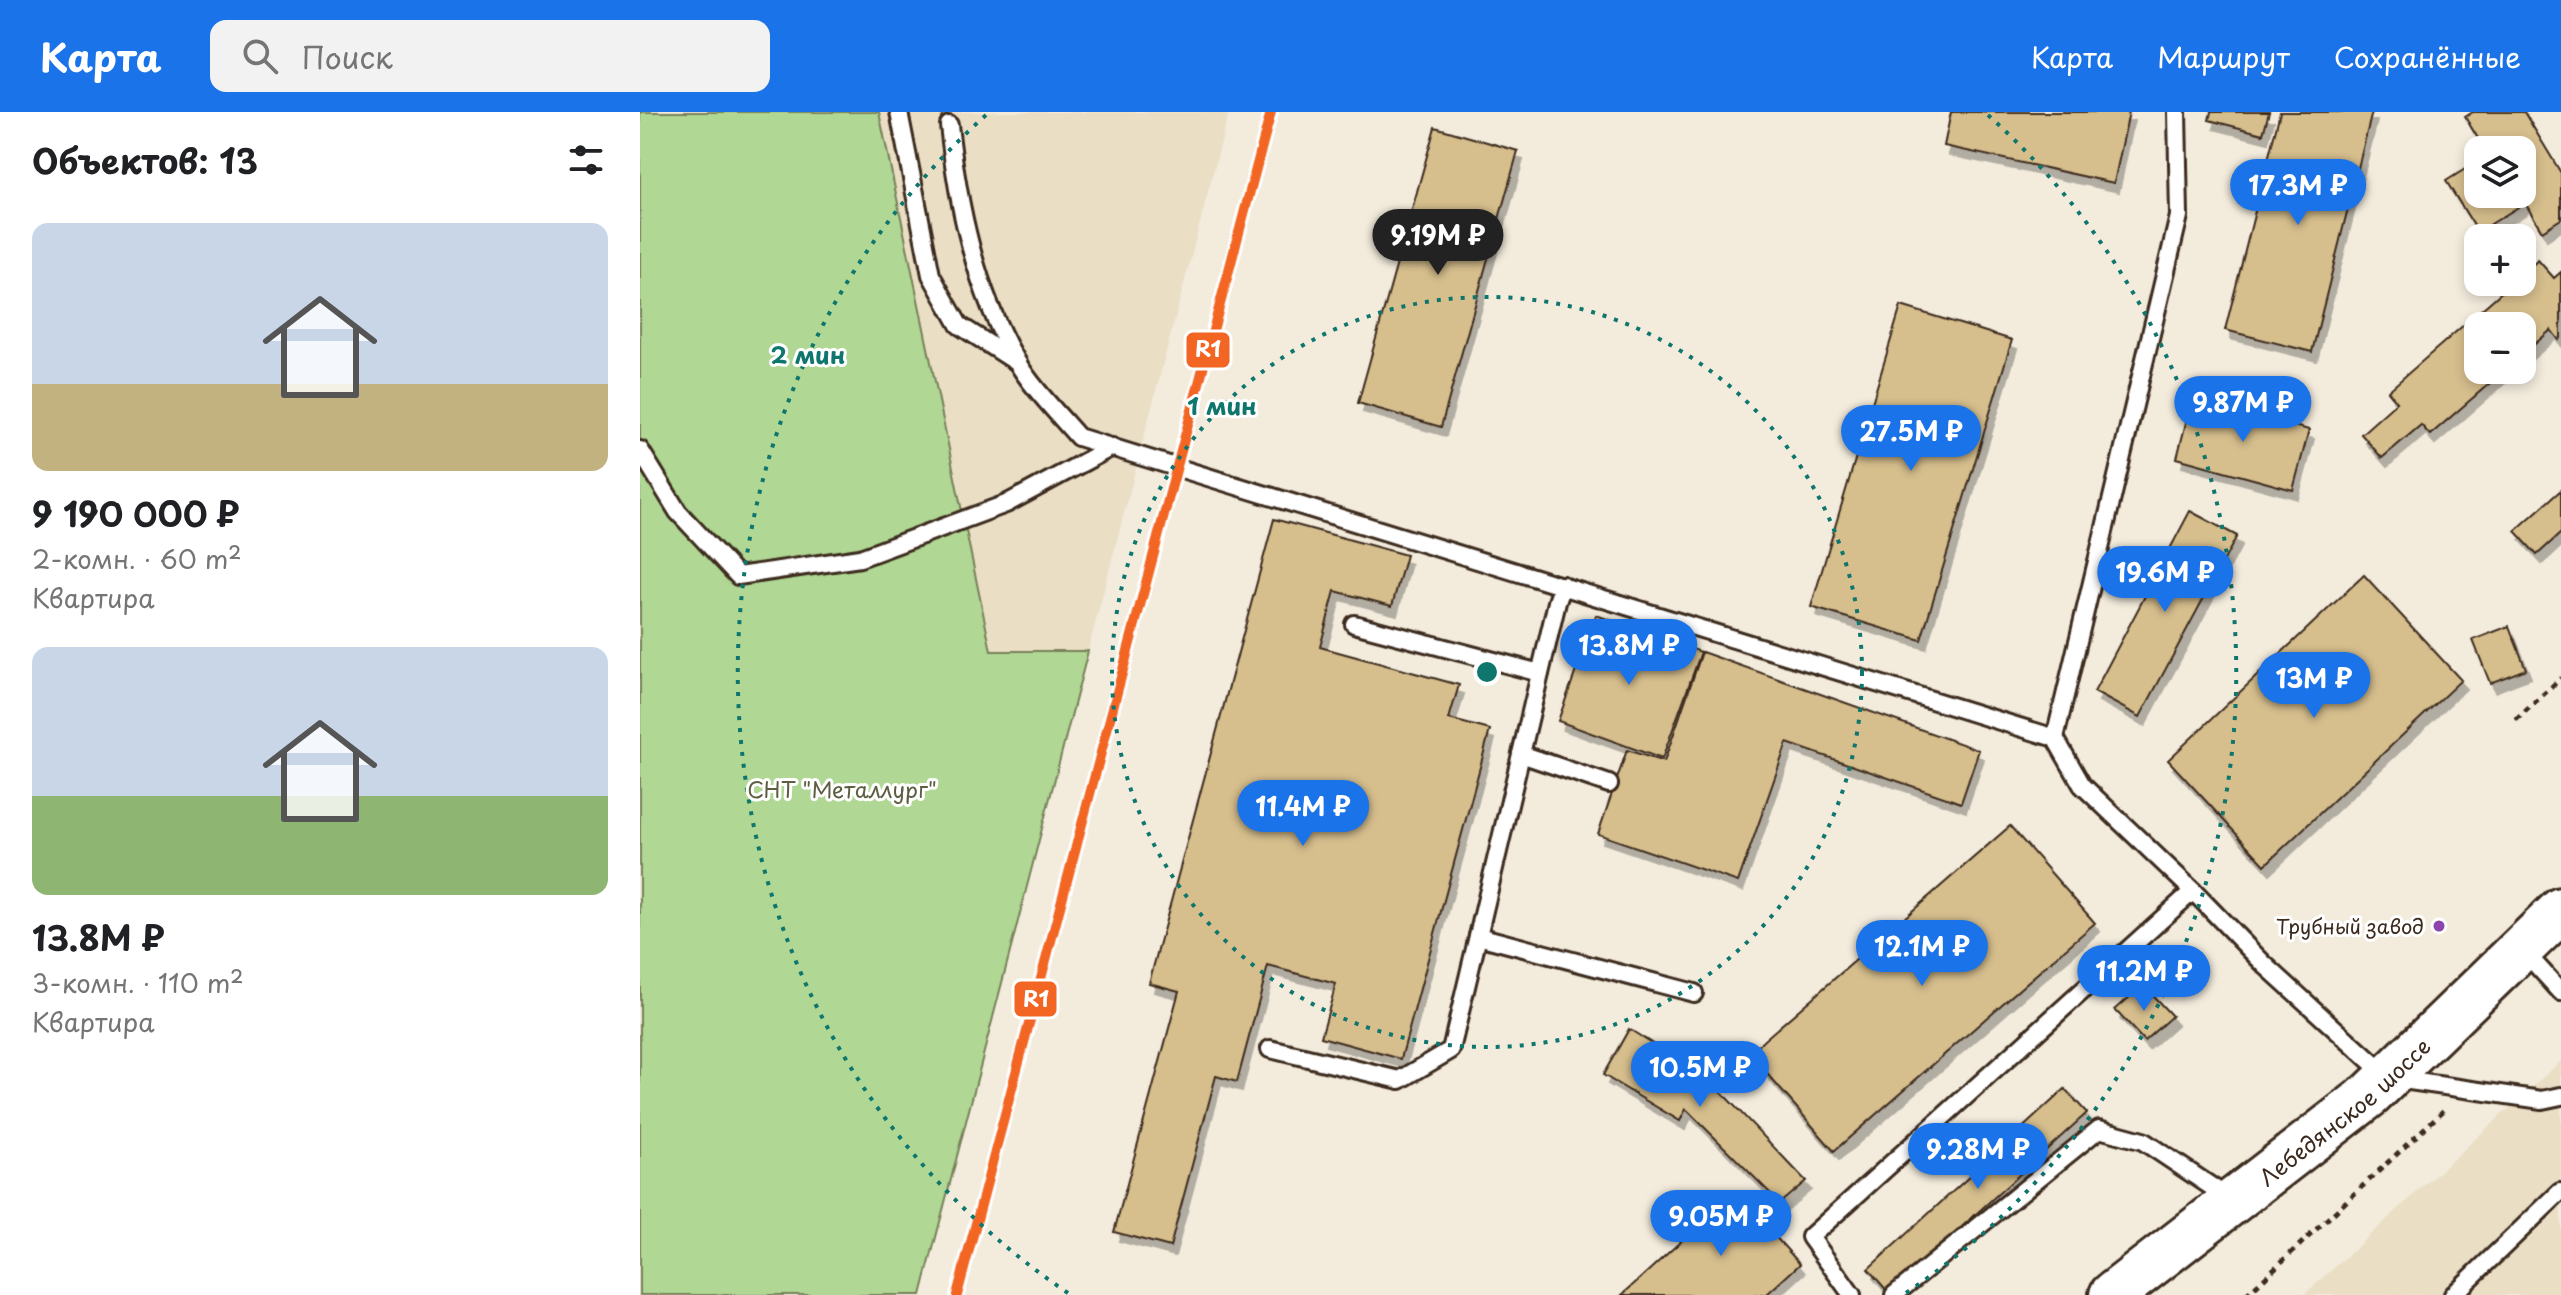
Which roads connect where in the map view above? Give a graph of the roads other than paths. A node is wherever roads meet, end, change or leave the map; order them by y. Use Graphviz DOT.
graph roads {
  1 [pos="899,112"];
  2 [pos="2177,112"];
  3 [pos="949,125"];
  4 [pos="1016,362"];
  5 [pos="1112,447"];
  6 [pos="640,450"];
  7 [pos="1563,585"];
  8 [pos="1354,624"];
  9 [pos="1540,673"];
  10 [pos="2055,738"];
  11 [pos="1521,754"];
  12 [pos="1609,784"];
  13 [pos="2193,891"];
  14 [pos="2561,910"];
  15 [pos="1478,936"];
  16 [pos="2521,948"];
  17 [pos="2561,992"];
  18 [pos="1694,993"];
  19 [pos="1270,1049"];
  20 [pos="2389,1078"];
  21 [pos="2561,1096"];
  22 [pos="2560,1192"];
  23 [pos="2234,1201"];
  24 [pos="1852,1295"];
  25 [pos="1894,1295"];
  26 [pos="2112,1295"];
  27 [pos="2453,1295"];
  1 -- 4 [label="lane"];
  2 -- 10 [label="lane"];
  3 -- 4 [label="lane"];
  4 -- 5 [label="lane"];
  5 -- 6 [label="lane"];
  5 -- 7 [label="lane"];
  7 -- 9 [label="lane"];
  7 -- 10 [label="lane"];
  8 -- 9 [label="lane"];
  9 -- 11 [label="lane"];
  10 -- 13 [label="lane"];
  11 -- 12 [label="lane"];
  11 -- 15 [label="lane"];
  13 -- 20 [label="lane"];
  13 -- 24 [label="lane"];
  14 -- 16 [label="main road, Лебедянское шоссе"];
  15 -- 18 [label="lane"];
  15 -- 19 [label="lane"];
  16 -- 17 [label="lane"];
  16 -- 20 [label="main road, Лебедянское шоссе"];
  20 -- 21 [label="lane"];
  20 -- 23 [label="main road, Лебедянское шоссе"];
  22 -- 27 [label="lane"];
  23 -- 25 [label="lane"];
  23 -- 26 [label="main road, Лебедянское шоссе"];
}
